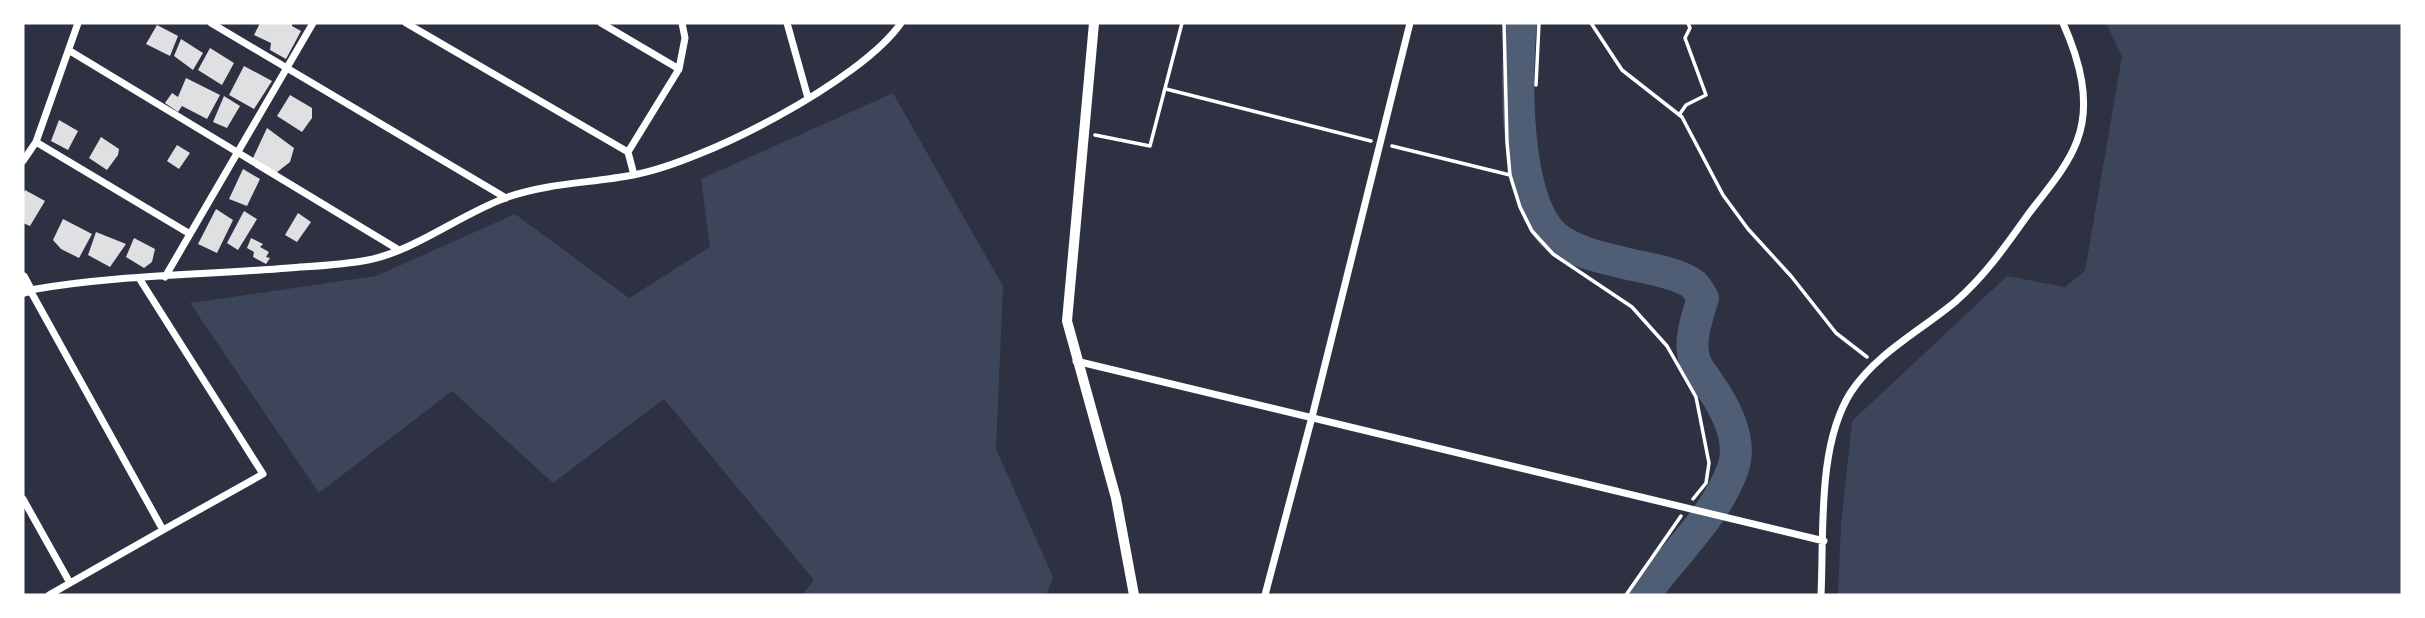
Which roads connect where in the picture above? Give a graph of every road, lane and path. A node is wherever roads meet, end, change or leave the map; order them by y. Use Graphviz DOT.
graph roads {
  1 [pos="78,23"];
  2 [pos="211,23"];
  3 [pos="313,23"];
  4 [pos="406,23"];
  5 [pos="601,23"];
  6 [pos="682,23"];
  7 [pos="787,23"];
  8 [pos="901,23"];
  9 [pos="1094,23"];
  10 [pos="1182,23"];
  11 [pos="1410,23"];
  12 [pos="1504,23"];
  13 [pos="1539,23"];
  14 [pos="1591,23"];
  15 [pos="1688,23"];
  16 [pos="2063,23"];
  17 [pos="70,51"];
  18 [pos="288,68"];
  19 [pos="680,69"];
  20 [pos="1536,85"];
  21 [pos="1166,89"];
  22 [pos="807,97"];
  23 [pos="1679,115"];
  24 [pos="1084,133"];
  25 [pos="36,142"];
  26 [pos="1380,143"];
  27 [pos="238,152"];
  28 [pos="628,152"];
  29 [pos="23,161"];
  30 [pos="634,175"];
  31 [pos="1510,175"];
  32 [pos="506,198"];
  33 [pos="190,234"];
  34 [pos="399,250"];
  35 [pos="23,277"];
  36 [pos="165,277"];
  37 [pos="139,278"];
  38 [pos="26,291"];
  39 [pos="1076,361"];
  40 [pos="1874,364"];
  41 [pos="1312,418"];
  42 [pos="23,499"];
  43 [pos="1687,508"];
  44 [pos="163,530"];
  45 [pos="1824,541"];
  46 [pos="70,583"];
  47 [pos="49,595"];
  48 [pos="1134,595"];
  49 [pos="1265,595"];
  50 [pos="1626,595"];
  51 [pos="1821,595"];
  1 -- 17 [label="street"];
  2 -- 18 [label="street"];
  3 -- 18 [label="street"];
  4 -- 28 [label="street"];
  5 -- 19 [label="street"];
  6 -- 19 [label="street"];
  7 -- 22 [label="street"];
  8 -- 22 [label="street"];
  9 -- 24 [label="street"];
  10 -- 21 [label="path"];
  11 -- 26 [label="street"];
  12 -- 31 [label="path"];
  13 -- 20 [label="path"];
  14 -- 23 [label="path"];
  15 -- 23 [label="path"];
  16 -- 40 [label="street"];
  17 -- 25 [label="street"];
  17 -- 27 [label="street"];
  18 -- 27 [label="street"];
  18 -- 32 [label="street"];
  19 -- 28 [label="street"];
  21 -- 24 [label="path"];
  21 -- 26 [label="path"];
  22 -- 30 [label="street"];
  23 -- 40 [label="path"];
  24 -- 39 [label="street"];
  25 -- 29 [label="street"];
  25 -- 33 [label="street"];
  26 -- 31 [label="path"];
  26 -- 41 [label="street"];
  27 -- 33 [label="street"];
  27 -- 34 [label="street"];
  28 -- 30 [label="street"];
  30 -- 32 [label="street"];
  31 -- 43 [label="path"];
  32 -- 34 [label="street"];
  33 -- 36 [label="street"];
  34 -- 36 [label="street"];
  35 -- 38 [label="street"];
  36 -- 37 [label="street"];
  37 -- 38 [label="street"];
  37 -- 44 [label="street"];
  38 -- 44 [label="street"];
  39 -- 41 [label="street"];
  39 -- 48 [label="street"];
  40 -- 45 [label="street"];
  41 -- 43 [label="street"];
  41 -- 49 [label="street"];
  42 -- 46 [label="street"];
  43 -- 45 [label="street"];
  43 -- 50 [label="path"];
  44 -- 46 [label="street"];
  45 -- 51 [label="street"];
  46 -- 47 [label="street"];
}
